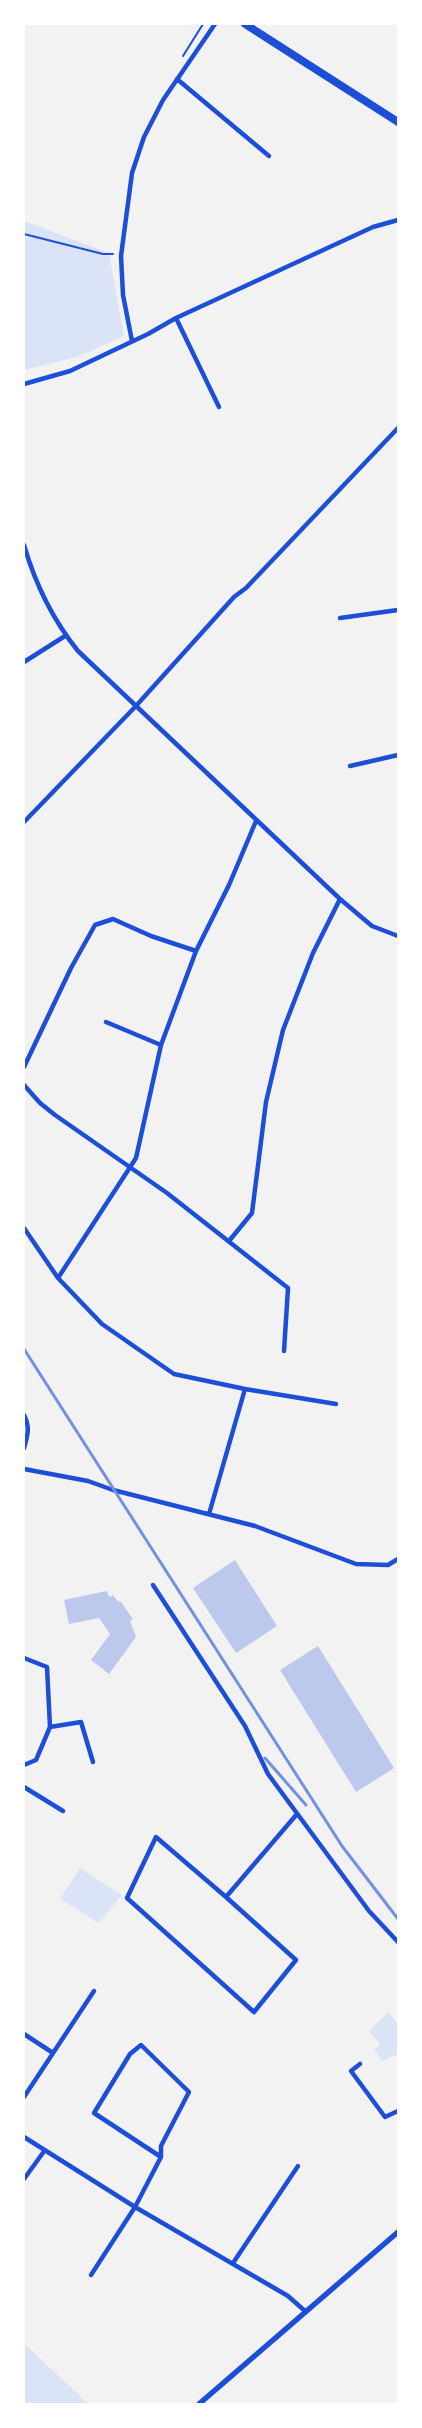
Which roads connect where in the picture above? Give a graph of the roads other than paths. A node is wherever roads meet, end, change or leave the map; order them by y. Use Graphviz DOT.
graph roads {
  1 [pos="215,24"];
  2 [pos="245,24"];
  3 [pos="177,80"];
  4 [pos="398,122"];
  5 [pos="269,156"];
  6 [pos="398,220"];
  7 [pos="176,318"];
  8 [pos="132,340"];
  9 [pos="24,384"];
  10 [pos="219,407"];
  11 [pos="398,428"];
  12 [pos="24,545"];
  13 [pos="398,610"];
  14 [pos="340,618"];
  15 [pos="65,636"];
  16 [pos="24,662"];
  17 [pos="135,707"];
  18 [pos="398,755"];
  19 [pos="350,766"];
  20 [pos="256,821"];
  21 [pos="24,822"];
  22 [pos="340,899"];
  23 [pos="398,936"];
  24 [pos="196,951"];
  25 [pos="106,1022"];
  26 [pos="160,1045"];
  27 [pos="24,1067"];
  28 [pos="24,1085"];
  29 [pos="130,1168"];
  30 [pos="24,1228"];
  31 [pos="228,1241"];
  32 [pos="58,1278"];
  33 [pos="284,1351"];
  34 [pos="244,1389"];
  35 [pos="336,1404"];
  36 [pos="24,1414"];
  37 [pos="24,1448"];
  38 [pos="24,1469"];
  39 [pos="209,1514"];
  40 [pos="398,1559"];
  41 [pos="153,1585"];
  42 [pos="24,1658"];
  43 [pos="50,1727"];
  44 [pos="93,1762"];
  45 [pos="24,1765"];
  46 [pos="24,1787"];
  47 [pos="63,1811"];
  48 [pos="297,1814"];
  49 [pos="226,1897"];
  50 [pos="398,1942"];
  51 [pos="94,1991"];
  52 [pos="24,2034"];
  53 [pos="53,2053"];
  54 [pos="360,2064"];
  55 [pos="24,2097"];
  56 [pos="398,2111"];
  57 [pos="24,2137"];
  58 [pos="45,2150"];
  59 [pos="161,2157"];
  60 [pos="298,2166"];
  61 [pos="24,2179"];
  62 [pos="135,2207"];
  63 [pos="398,2232"];
  64 [pos="233,2263"];
  65 [pos="91,2275"];
  66 [pos="305,2312"];
  67 [pos="199,2404"];
  1 -- 3 [label="street"];
  2 -- 4 [label="main road"];
  3 -- 5 [label="street"];
  3 -- 8 [label="street"];
  6 -- 7 [label="street"];
  7 -- 8 [label="street"];
  7 -- 10 [label="street"];
  8 -- 9 [label="street"];
  11 -- 17 [label="street"];
  12 -- 15 [label="street"];
  13 -- 14 [label="street"];
  15 -- 16 [label="street"];
  15 -- 17 [label="street"];
  17 -- 20 [label="street"];
  17 -- 21 [label="street"];
  18 -- 19 [label="street"];
  20 -- 22 [label="street"];
  20 -- 24 [label="street"];
  22 -- 23 [label="street"];
  22 -- 31 [label="street"];
  24 -- 26 [label="street"];
  24 -- 27 [label="street"];
  25 -- 26 [label="street"];
  26 -- 29 [label="street"];
  28 -- 29 [label="street"];
  29 -- 31 [label="street"];
  29 -- 32 [label="street"];
  30 -- 32 [label="street"];
  31 -- 33 [label="street"];
  32 -- 34 [label="street"];
  34 -- 35 [label="street"];
  34 -- 39 [label="street"];
  36 -- 37 [label="street"];
  38 -- 39 [label="street"];
  39 -- 40 [label="street"];
  41 -- 48 [label="street"];
  42 -- 43 [label="street"];
  43 -- 44 [label="street"];
  43 -- 45 [label="street"];
  46 -- 47 [label="street"];
  48 -- 49 [label="street"];
  48 -- 50 [label="street"];
  49 -- 49 [label="street"];
  51 -- 53 [label="street"];
  52 -- 53 [label="street"];
  53 -- 55 [label="street"];
  54 -- 56 [label="street"];
  57 -- 58 [label="street"];
  58 -- 61 [label="street"];
  58 -- 62 [label="street"];
  59 -- 59 [label="street"];
  59 -- 62 [label="street"];
  60 -- 64 [label="street"];
  62 -- 64 [label="street"];
  62 -- 65 [label="street"];
  63 -- 66 [label="street"];
  64 -- 66 [label="street"];
  66 -- 67 [label="street"];
}
